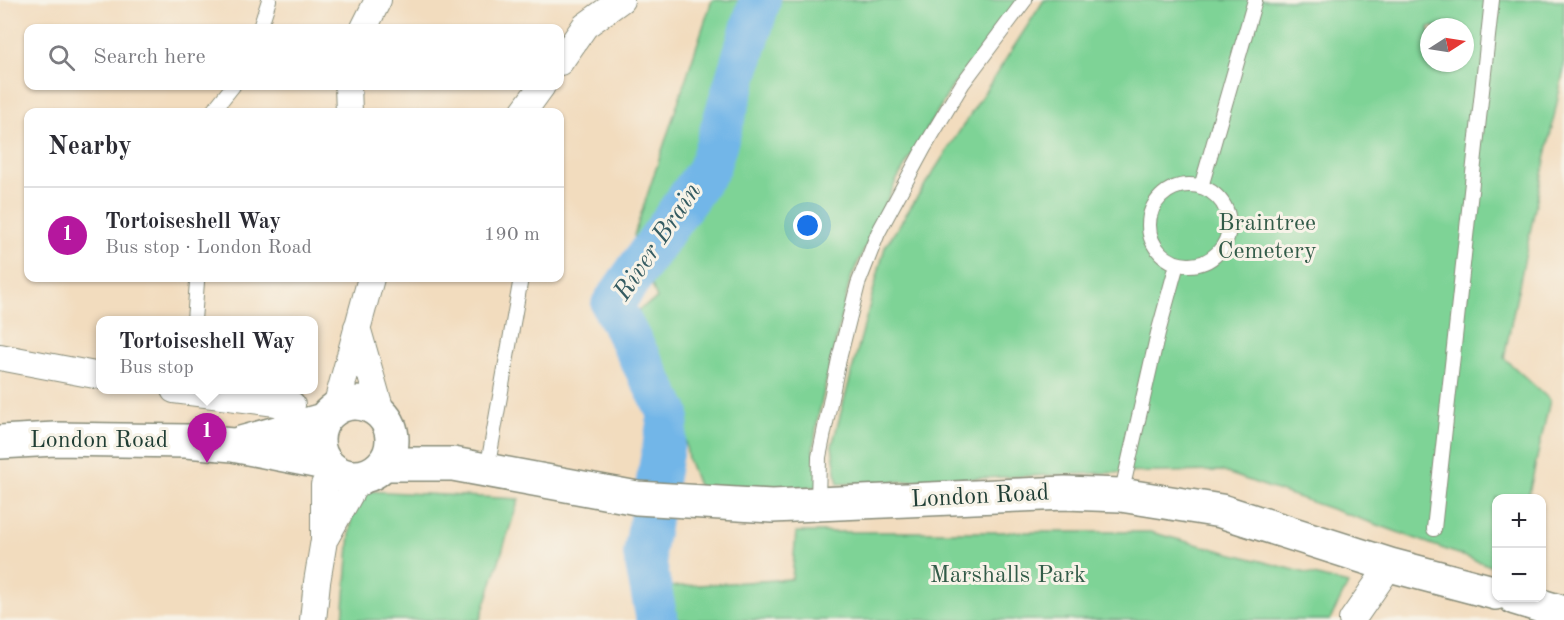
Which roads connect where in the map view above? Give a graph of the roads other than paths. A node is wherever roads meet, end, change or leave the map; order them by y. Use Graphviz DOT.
graph roads {
  1 [pos="269,0"];
  2 [pos="378,0"];
  3 [pos="621,0"];
  4 [pos="1025,0"];
  5 [pos="1255,0"];
  6 [pos="1492,0"];
  7 [pos="261,24"];
  8 [pos="366,24"];
  9 [pos="564,56"];
  10 [pos="230,90"];
  11 [pos="348,90"];
  12 [pos="539,90"];
  13 [pos="215,108"];
  14 [pos="349,108"];
  15 [pos="526,108"];
  16 [pos="1201,187"];
  17 [pos="1178,264"];
  18 [pos="197,282"];
  19 [pos="370,282"];
  20 [pos="520,282"];
  21 [pos="194,316"];
  22 [pos="357,327"];
  23 [pos="0,357"];
  24 [pos="96,375"];
  25 [pos="213,394"];
  26 [pos="292,405"];
  27 [pos="329,414"];
  28 [pos="386,419"];
  29 [pos="0,442"];
  30 [pos="233,445"];
  31 [pos="453,464"];
  32 [pos="329,466"];
  33 [pos="377,470"];
  34 [pos="488,470"];
  35 [pos="1121,495"];
  36 [pos="818,504"];
  37 [pos="1434,529"];
  38 [pos="324,540"];
  39 [pos="1390,565"];
  40 [pos="1492,592"];
  41 [pos="1530,602"];
  42 [pos="1564,613"];
  43 [pos="313,620"];
  44 [pos="1352,620"];
  1 -- 7 [label="lane"];
  2 -- 8 [label="street"];
  3 -- 9 [label="street"];
  4 -- 36 [label="lane"];
  5 -- 16 [label="lane"];
  6 -- 37 [label="lane"];
  10 -- 13 [label="lane"];
  11 -- 14 [label="street"];
  12 -- 15 [label="street"];
  16 -- 17 [label="lane"];
  16 -- 17 [label="lane"];
  17 -- 35 [label="lane"];
  18 -- 21 [label="lane"];
  19 -- 22 [label="street"];
  20 -- 34 [label="lane"];
  22 -- 27 [label="street"];
  22 -- 28 [label="street"];
  23 -- 24 [label="street"];
  25 -- 26 [label="street"];
  27 -- 28 [label="street"];
  27 -- 30 [label="street, London Road"];
  27 -- 32 [label="street"];
  28 -- 31 [label="street, London Road"];
  28 -- 33 [label="street"];
  29 -- 30 [label="street, London Road"];
  30 -- 32 [label="street, London Road"];
  31 -- 33 [label="street, London Road"];
  31 -- 34 [label="street, London Road"];
  32 -- 33 [label="street"];
  32 -- 38 [label="street"];
  33 -- 38 [label="street"];
  34 -- 36 [label="street, London Road"];
  35 -- 36 [label="street, London Road"];
  35 -- 39 [label="street, London Road"];
  38 -- 43 [label="street"];
  39 -- 40 [label="street, London Road"];
  39 -- 44 [label="street"];
  41 -- 42 [label="street"];
}
